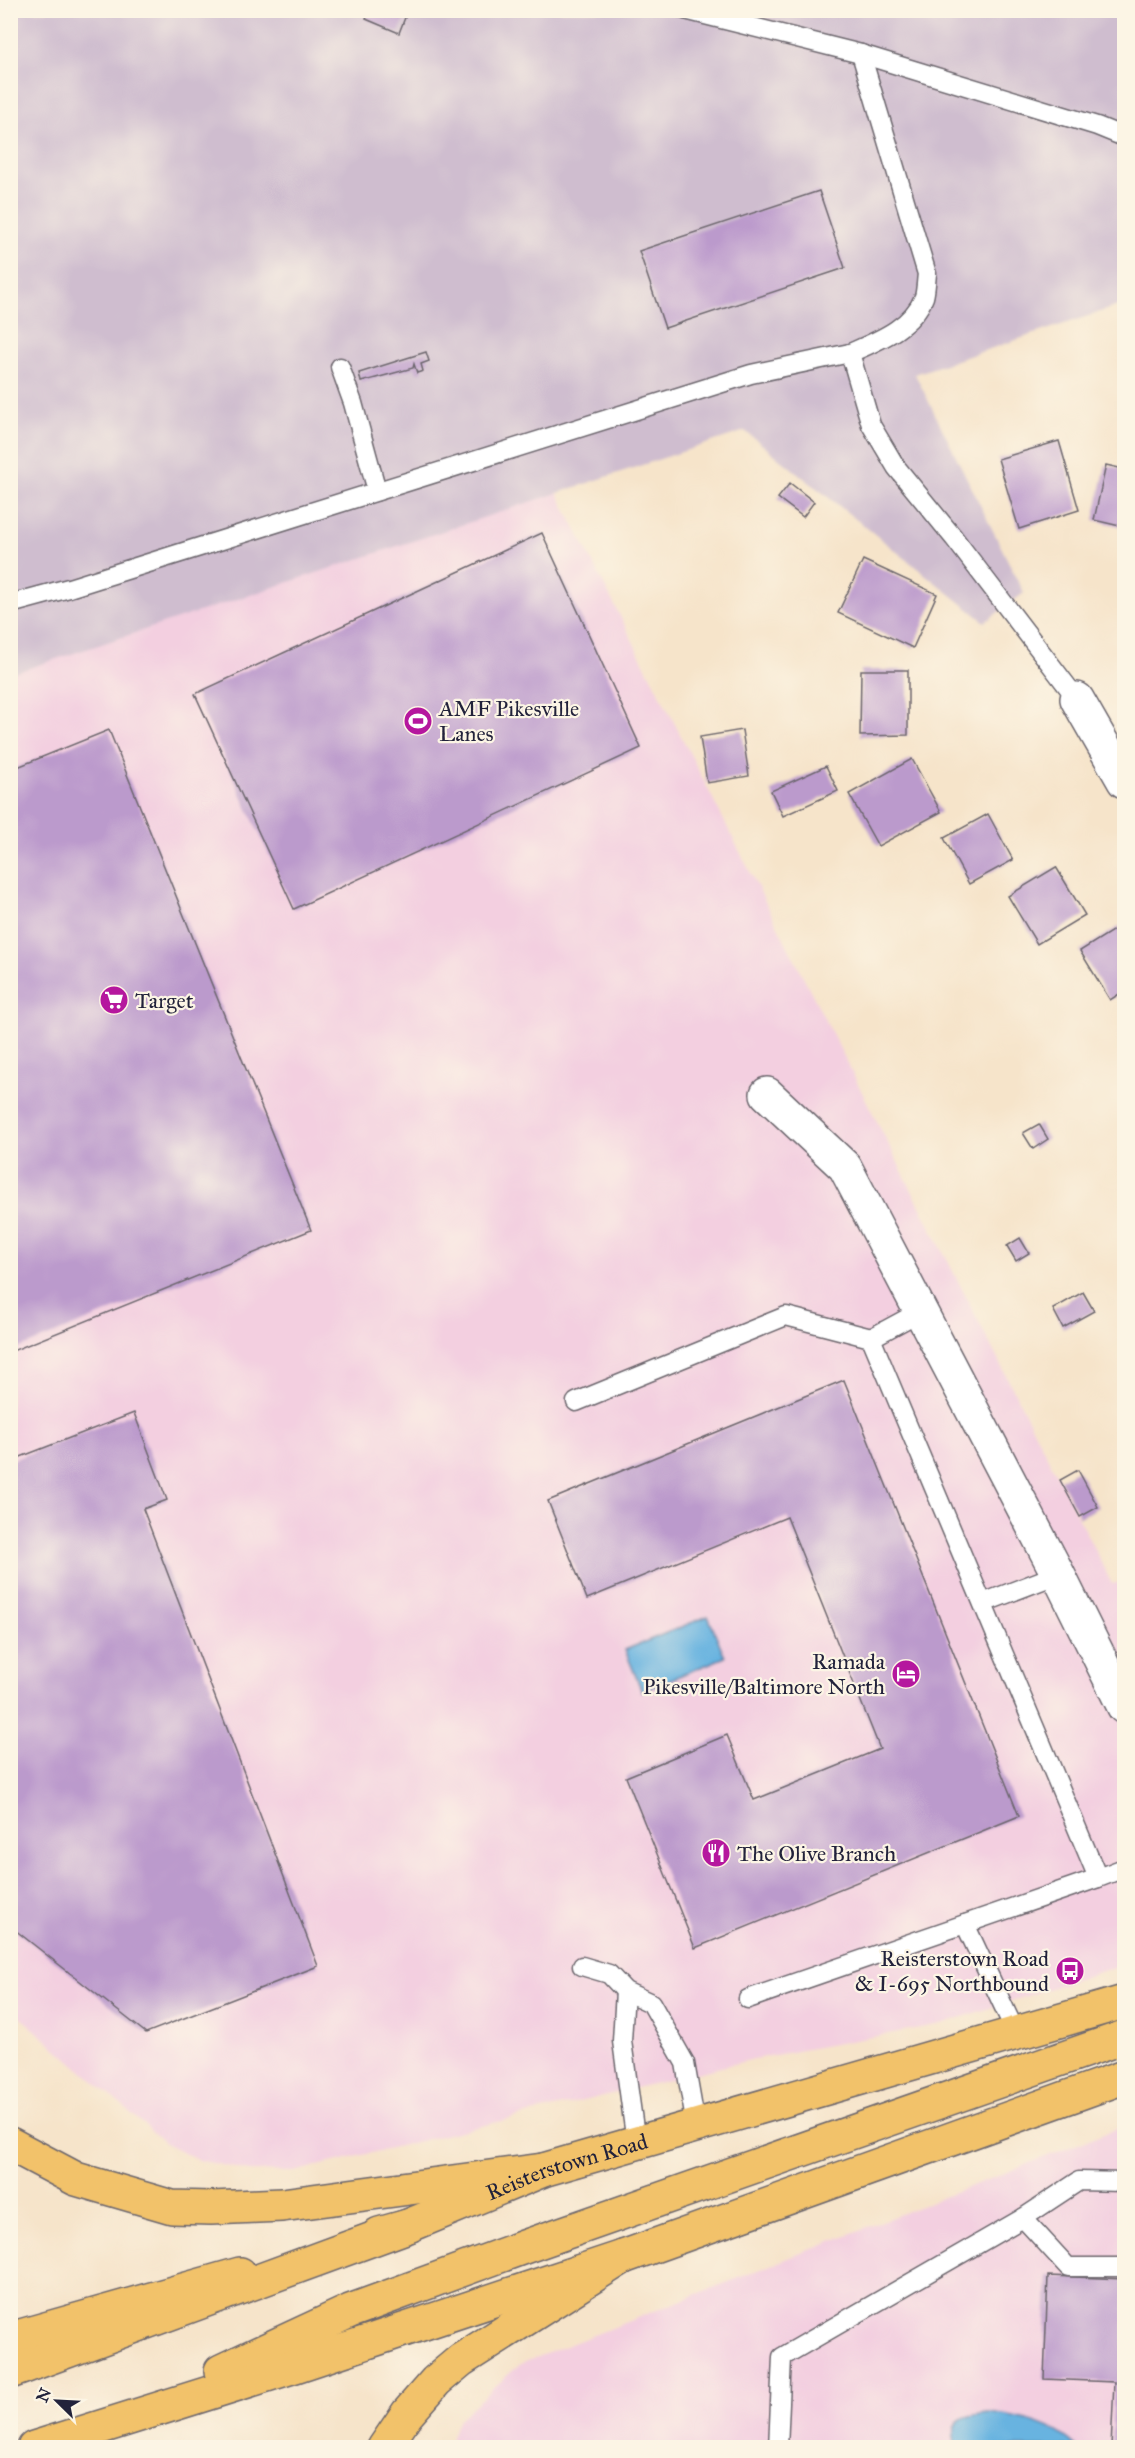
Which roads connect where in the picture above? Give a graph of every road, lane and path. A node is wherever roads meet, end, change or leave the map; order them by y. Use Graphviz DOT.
graph roads {
  1 [pos="685,10"];
  2 [pos="861,54"];
  3 [pos="1125,137"];
  4 [pos="850,353"];
  5 [pos="340,367"];
  6 [pos="378,491"];
  7 [pos="10,604"];
  8 [pos="1077,699"];
  9 [pos="1125,782"];
  10 [pos="767,1094"];
  11 [pos="921,1311"];
  12 [pos="871,1338"];
  13 [pos="576,1402"];
  14 [pos="1058,1574"];
  15 [pos="983,1603"];
  16 [pos="1125,1707"];
  17 [pos="1125,1868"];
  18 [pos="1098,1878"];
  19 [pos="965,1924"];
  20 [pos="582,1966"];
  21 [pos="625,1991"];
  22 [pos="748,1999"];
  23 [pos="1125,2002"];
  24 [pos="1016,2033"];
  25 [pos="1125,2037"];
  26 [pos="1125,2077"];
  27 [pos="696,2126"];
  28 [pos="636,2143"];
  29 [pos="10,2144"];
  30 [pos="543,2170"];
  31 [pos="1125,2182"];
  32 [pos="1023,2218"];
  33 [pos="408,2226"];
  34 [pos="623,2257"];
  35 [pos="1125,2267"];
  36 [pos="10,2339"];
  37 [pos="10,2372"];
  38 [pos="111,2423"];
  39 [pos="34,2448"];
  40 [pos="384,2448"];
  41 [pos="778,2448"];
  1 -- 2 [label="lane"];
  2 -- 3 [label="lane"];
  2 -- 4 [label="lane"];
  4 -- 6 [label="lane"];
  4 -- 8 [label="lane"];
  5 -- 6 [label="lane"];
  6 -- 7 [label="lane"];
  8 -- 9 [label="street"];
  10 -- 11 [label="street"];
  11 -- 12 [label="lane"];
  11 -- 14 [label="street"];
  12 -- 13 [label="lane"];
  12 -- 15 [label="lane"];
  14 -- 15 [label="lane"];
  14 -- 16 [label="street"];
  15 -- 18 [label="lane"];
  17 -- 18 [label="lane"];
  18 -- 19 [label="lane"];
  19 -- 22 [label="lane"];
  19 -- 24 [label="lane"];
  20 -- 21 [label="lane"];
  21 -- 27 [label="lane"];
  21 -- 28 [label="lane"];
  23 -- 24 [label="main road, Reisterstown Road"];
  24 -- 27 [label="main road, Reisterstown Road"];
  25 -- 38 [label="main road"];
  26 -- 34 [label="main road"];
  27 -- 28 [label="main road, Reisterstown Road"];
  28 -- 30 [label="main road, Reisterstown Road"];
  29 -- 30 [label="main road"];
  30 -- 33 [label="main road, Reisterstown Road"];
  31 -- 32 [label="lane"];
  32 -- 35 [label="lane"];
  32 -- 41 [label="lane"];
  33 -- 36 [label="main road, Reisterstown Road"];
  33 -- 37 [label="main road"];
  34 -- 38 [label="main road"];
  34 -- 40 [label="main road"];
  38 -- 39 [label="main road"];
}
